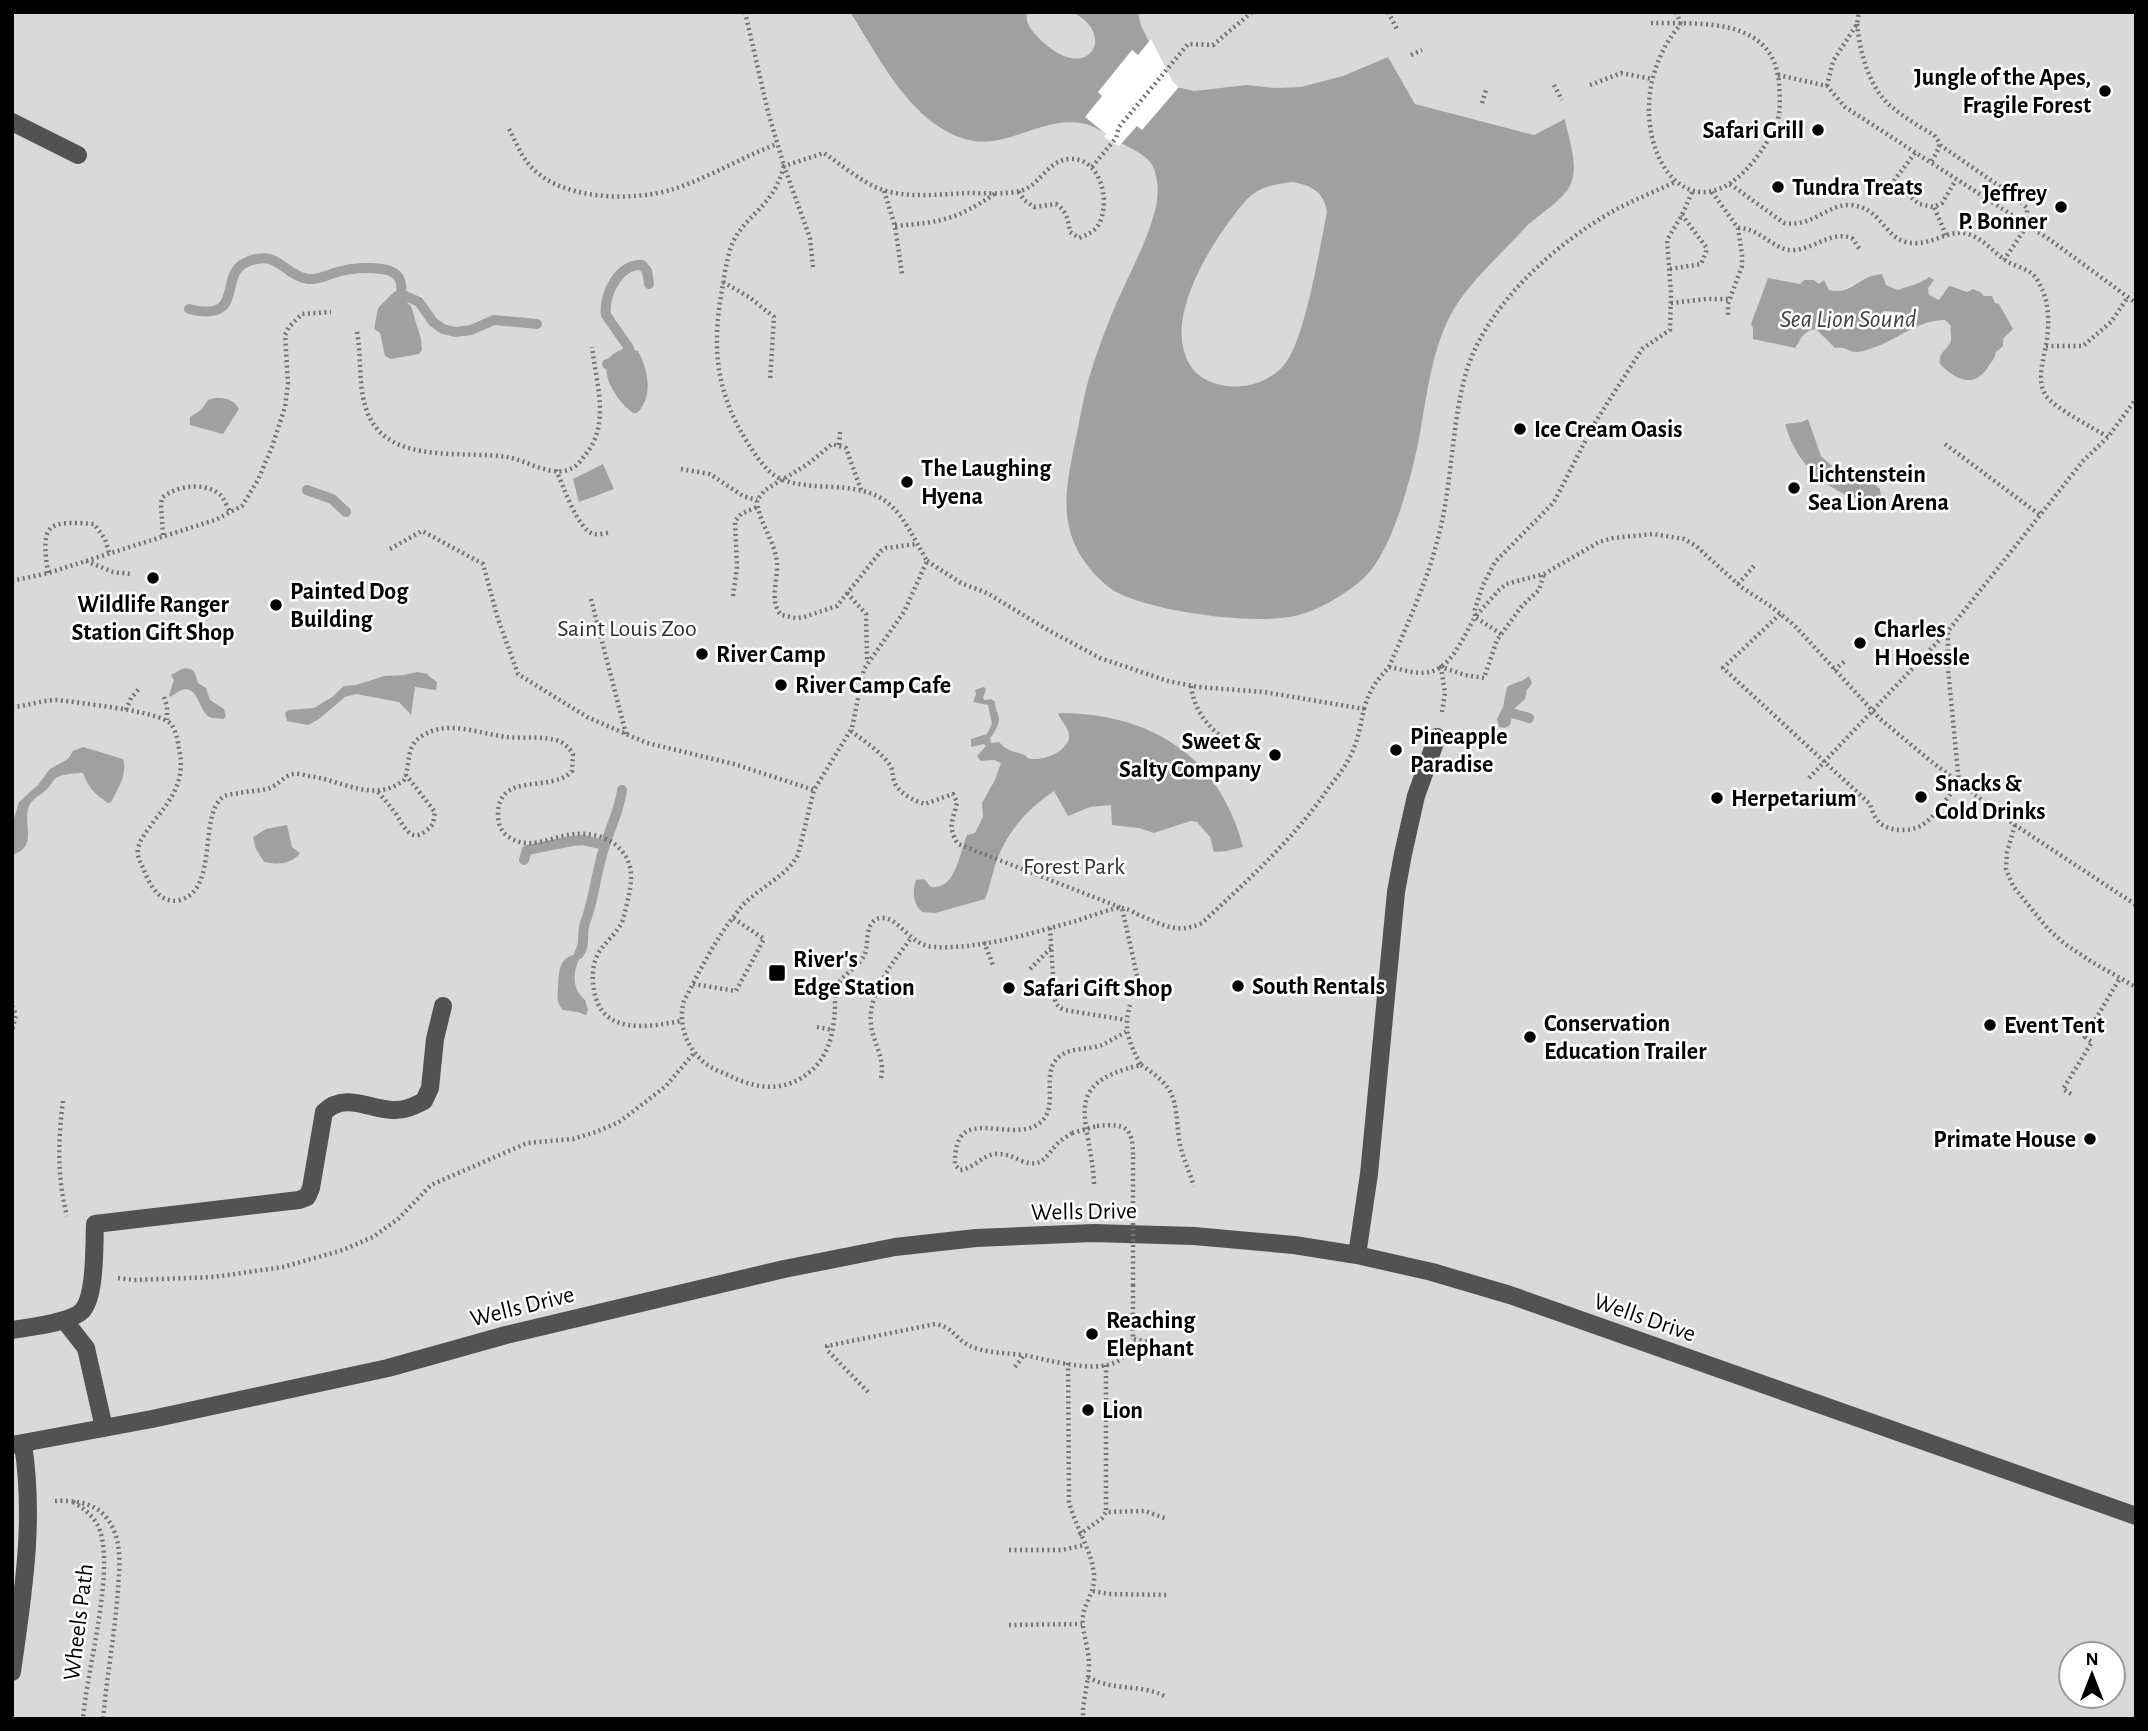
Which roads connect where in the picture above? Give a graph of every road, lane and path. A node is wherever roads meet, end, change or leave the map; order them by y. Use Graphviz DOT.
graph roads {
  1 [pos="745,12"];
  2 [pos="1252,12"];
  3 [pos="1388,12"];
  4 [pos="1676,12"];
  5 [pos="1859,12"];
  6 [pos="1651,23"];
  7 [pos="1681,24"];
  8 [pos="1857,24"];
  9 [pos="1398,31"];
  10 [pos="1422,50"];
  11 [pos="1411,55"];
  12 [pos="1779,75"];
  13 [pos="1653,79"];
  14 [pos="1554,85"];
  15 [pos="1590,85"];
  16 [pos="1827,86"];
  17 [pos="1486,90"];
  18 [pos="1562,100"];
  19 [pos="1482,103"];
  20 [pos="12,122"];
  21 [pos="509,129"];
  22 [pos="778,144"];
  23 [pos="1940,145"];
  24 [pos="1915,153"];
  25 [pos="78,155"];
  26 [pos="1930,164"];
  27 [pos="784,166"];
  28 [pos="1092,167"];
  29 [pos="1956,180"];
  30 [pos="1675,182"];
  31 [pos="1730,184"];
  32 [pos="883,190"];
  33 [pos="1693,190"];
  34 [pos="1018,191"];
  35 [pos="997,192"];
  36 [pos="1712,192"];
  37 [pos="1934,207"];
  38 [pos="1682,215"];
  39 [pos="895,226"];
  40 [pos="2027,226"];
  41 [pos="1738,228"];
  42 [pos="1946,235"];
  43 [pos="1860,250"];
  44 [pos="2004,260"];
  45 [pos="813,267"];
  46 [pos="1670,269"];
  47 [pos="902,274"];
  48 [pos="723,282"];
  49 [pos="2129,297"];
  50 [pos="1730,299"];
  51 [pos="1671,303"];
  52 [pos="2136,303"];
  53 [pos="331,312"];
  54 [pos="1728,317"];
  55 [pos="357,332"];
  56 [pos="2046,346"];
  57 [pos="592,347"];
  58 [pos="770,381"];
  59 [pos="2136,400"];
  60 [pos="840,432"];
  61 [pos="2108,437"];
  62 [pos="1945,444"];
  63 [pos="839,445"];
  64 [pos="681,469"];
  65 [pos="556,470"];
  66 [pos="782,479"];
  67 [pos="861,490"];
  68 [pos="757,500"];
  69 [pos="757,507"];
  70 [pos="230,512"];
  71 [pos="2040,515"];
  72 [pos="611,532"];
  73 [pos="163,536"];
  74 [pos="917,544"];
  75 [pos="390,549"];
  76 [pos="109,553"];
  77 [pos="85,561"];
  78 [pos="927,561"];
  79 [pos="1754,566"];
  80 [pos="48,573"];
  81 [pos="130,574"];
  82 [pos="1544,574"];
  83 [pos="12,581"];
  84 [pos="1738,584"];
  85 [pos="847,593"];
  86 [pos="733,596"];
  87 [pos="591,599"];
  88 [pos="1780,614"];
  89 [pos="1475,617"];
  90 [pos="1948,631"];
  91 [pos="1501,634"];
  92 [pos="609,640"];
  93 [pos="603,642"];
  94 [pos="1846,660"];
  95 [pos="868,663"];
  96 [pos="1389,667"];
  97 [pos="1441,667"];
  98 [pos="1834,670"];
  99 [pos="1191,686"];
  100 [pos="139,689"];
  101 [pos="164,697"];
  102 [pos="12,707"];
  103 [pos="1364,709"];
  104 [pos="126,710"];
  105 [pos="1873,711"];
  106 [pos="167,720"];
  107 [pos="850,731"];
  108 [pos="626,734"];
  109 [pos="1437,737"];
  110 [pos="1226,741"];
  111 [pos="1824,762"];
  112 [pos="406,775"];
  113 [pos="1809,778"];
  114 [pos="1959,783"];
  115 [pos="814,790"];
  116 [pos="377,791"];
  117 [pos="2015,825"];
  118 [pos="2136,905"];
  119 [pos="1122,908"];
  120 [pos="733,918"];
  121 [pos="1049,928"];
  122 [pos="911,938"];
  123 [pos="984,942"];
  124 [pos="1051,948"];
  125 [pos="993,965"];
  126 [pos="1030,969"];
  127 [pos="1053,975"];
  128 [pos="2120,978"];
  129 [pos="693,984"];
  130 [pos="1137,986"];
  131 [pos="2136,987"];
  132 [pos="1054,993"];
  133 [pos="1130,1005"];
  134 [pos="12,1006"];
  135 [pos="443,1006"];
  136 [pos="1126,1020"];
  137 [pos="681,1021"];
  138 [pos="817,1027"];
  139 [pos="833,1030"];
  140 [pos="12,1031"];
  141 [pos="1126,1032"];
  142 [pos="1141,1065"];
  143 [pos="881,1078"];
  144 [pos="2071,1094"];
  145 [pos="1094,1184"];
  146 [pos="1194,1186"];
  147 [pos="1357,1255"];
  148 [pos="64,1320"];
  149 [pos="12,1330"];
  150 [pos="1133,1339"];
  151 [pos="1024,1355"];
  152 [pos="1176,1355"];
  153 [pos="1068,1363"];
  154 [pos="1106,1365"];
  155 [pos="1015,1367"];
  156 [pos="868,1392"];
  157 [pos="104,1428"];
  158 [pos="17,1444"];
  159 [pos="1106,1512"];
  160 [pos="2136,1516"];
  161 [pos="1167,1518"];
  162 [pos="1079,1535"];
  163 [pos="1084,1545"];
  164 [pos="1009,1550"];
  165 [pos="1093,1591"];
  166 [pos="1167,1595"];
  167 [pos="1082,1624"];
  168 [pos="1009,1625"];
  169 [pos="12,1672"];
  170 [pos="1088,1677"];
  171 [pos="1166,1697"];
  172 [pos="83,1719"];
  173 [pos="103,1719"];
  174 [pos="1083,1719"];
  1 -- 22 [label="path"];
  2 -- 28 [label="path"];
  3 -- 9 [label="path"];
  4 -- 7 [label="path"];
  5 -- 8 [label="path"];
  6 -- 7 [label="path"];
  7 -- 12 [label="path"];
  7 -- 13 [label="path"];
  8 -- 16 [label="path"];
  8 -- 23 [label="path"];
  10 -- 11 [label="path"];
  12 -- 16 [label="path"];
  12 -- 31 [label="path"];
  13 -- 15 [label="path"];
  13 -- 30 [label="path"];
  14 -- 18 [label="path"];
  16 -- 24 [label="path"];
  17 -- 19 [label="path"];
  20 -- 25 [label="street"];
  21 -- 22 [label="path"];
  22 -- 27 [label="path"];
  23 -- 26 [label="path"];
  23 -- 40 [label="path"];
  24 -- 26 [label="path"];
  24 -- 37 [label="path"];
  26 -- 29 [label="path"];
  27 -- 32 [label="path"];
  27 -- 45 [label="path"];
  27 -- 48 [label="path"];
  28 -- 34 [label="path"];
  28 -- 34 [label="path"];
  29 -- 37 [label="path"];
  29 -- 40 [label="path"];
  30 -- 33 [label="path"];
  30 -- 96 [label="path"];
  31 -- 36 [label="path"];
  31 -- 42 [label="path"];
  32 -- 35 [label="path"];
  32 -- 39 [label="path"];
  33 -- 36 [label="path"];
  33 -- 38 [label="path"];
  34 -- 35 [label="path"];
  35 -- 39 [label="path"];
  36 -- 41 [label="path"];
  37 -- 42 [label="path"];
  38 -- 46 [label="path"];
  38 -- 46 [label="path"];
  39 -- 47 [label="path"];
  40 -- 44 [label="path"];
  40 -- 49 [label="path"];
  41 -- 43 [label="path"];
  41 -- 50 [label="path"];
  42 -- 44 [label="path"];
  44 -- 56 [label="path"];
  46 -- 51 [label="path"];
  48 -- 58 [label="path"];
  48 -- 66 [label="path"];
  49 -- 52 [label="path"];
  49 -- 56 [label="path"];
  50 -- 51 [label="path"];
  50 -- 54 [label="path"];
  51 -- 89 [label="path"];
  53 -- 70 [label="path"];
  55 -- 65 [label="path"];
  56 -- 61 [label="path"];
  57 -- 65 [label="path"];
  59 -- 61 [label="path"];
  60 -- 63 [label="path"];
  61 -- 71 [label="path"];
  62 -- 71 [label="path"];
  63 -- 66 [label="path"];
  63 -- 67 [label="path"];
  64 -- 68 [label="path"];
  65 -- 72 [label="path"];
  66 -- 67 [label="path"];
  66 -- 68 [label="path"];
  67 -- 74 [label="path"];
  68 -- 69 [label="path"];
  69 -- 85 [label="path"];
  69 -- 86 [label="path"];
  70 -- 73 [label="path"];
  70 -- 73 [label="path"];
  71 -- 90 [label="path"];
  73 -- 76 [label="path"];
  74 -- 78 [label="path"];
  74 -- 85 [label="path"];
  75 -- 108 [label="path"];
  76 -- 77 [label="path"];
  76 -- 80 [label="path"];
  77 -- 80 [label="path"];
  77 -- 81 [label="path"];
  78 -- 95 [label="path"];
  78 -- 99 [label="path"];
  79 -- 84 [label="path"];
  80 -- 83 [label="path"];
  82 -- 84 [label="path"];
  82 -- 89 [label="path"];
  82 -- 91 [label="path"];
  84 -- 88 [label="path"];
  85 -- 95 [label="path"];
  87 -- 93 [label="path"];
  88 -- 98 [label="path"];
  88 -- 111 [label="path"];
  89 -- 91 [label="path"];
  89 -- 97 [label="path"];
  90 -- 105 [label="path"];
  90 -- 114 [label="path"];
  91 -- 97 [label="path"];
  92 -- 93 [label="path"];
  93 -- 108 [label="path"];
  94 -- 98 [label="path"];
  95 -- 107 [label="path"];
  96 -- 97 [label="path"];
  96 -- 103 [label="path"];
  97 -- 109 [label="path"];
  98 -- 105 [label="path"];
  99 -- 103 [label="path"];
  99 -- 110 [label="path"];
  100 -- 104 [label="path"];
  101 -- 106 [label="path"];
  102 -- 104 [label="path"];
  103 -- 119 [label="path"];
  104 -- 106 [label="path"];
  105 -- 111 [label="path"];
  105 -- 114 [label="path"];
  106 -- 116 [label="path"];
  107 -- 115 [label="path"];
  107 -- 119 [label="path"];
  108 -- 115 [label="path"];
  109 -- 147 [label="street"];
  111 -- 113 [label="path"];
  111 -- 114 [label="path"];
  112 -- 116 [label="path"];
  112 -- 116 [label="path"];
  112 -- 137 [label="path"];
  114 -- 117 [label="path"];
  115 -- 120 [label="path"];
  117 -- 118 [label="path"];
  117 -- 128 [label="path"];
  119 -- 121 [label="path"];
  119 -- 130 [label="path"];
  120 -- 129 [label="path"];
  120 -- 129 [label="path"];
  121 -- 123 [label="path"];
  121 -- 124 [label="path"];
  122 -- 123 [label="path"];
  122 -- 139 [label="path"];
  122 -- 143 [label="path"];
  123 -- 125 [label="path"];
  124 -- 126 [label="path"];
  124 -- 127 [label="path"];
  128 -- 131 [label="path"];
  128 -- 144 [label="path"];
  129 -- 137 [label="path"];
  132 -- 136 [label="path"];
  133 -- 136 [label="path"];
  134 -- 140 [label="path"];
  135 -- 148 [label="street"];
  136 -- 141 [label="path"];
  137 -- 139 [label="path"];
  138 -- 139 [label="path"];
  141 -- 142 [label="path"];
  141 -- 150 [label="path, bridge"];
  142 -- 145 [label="path"];
  142 -- 146 [label="path"];
  147 -- 157 [label="street, Wells Drive"];
  147 -- 160 [label="street, Wells Drive"];
  148 -- 149 [label="street"];
  148 -- 157 [label="street"];
  150 -- 152 [label="path"];
  150 -- 154 [label="path"];
  151 -- 153 [label="path"];
  151 -- 155 [label="path"];
  151 -- 156 [label="path"];
  153 -- 154 [label="path"];
  153 -- 162 [label="path"];
  154 -- 159 [label="path"];
  157 -- 158 [label="street, Wells Drive"];
  158 -- 169 [label="street"];
  159 -- 161 [label="path"];
  159 -- 162 [label="path"];
  162 -- 163 [label="path"];
  163 -- 164 [label="path"];
  163 -- 165 [label="path"];
  165 -- 166 [label="path"];
  165 -- 167 [label="path"];
  167 -- 168 [label="path"];
  167 -- 170 [label="path"];
  170 -- 171 [label="path"];
  170 -- 174 [label="path"];
  172 -- 173 [label="path, Wheels Path"];
}
